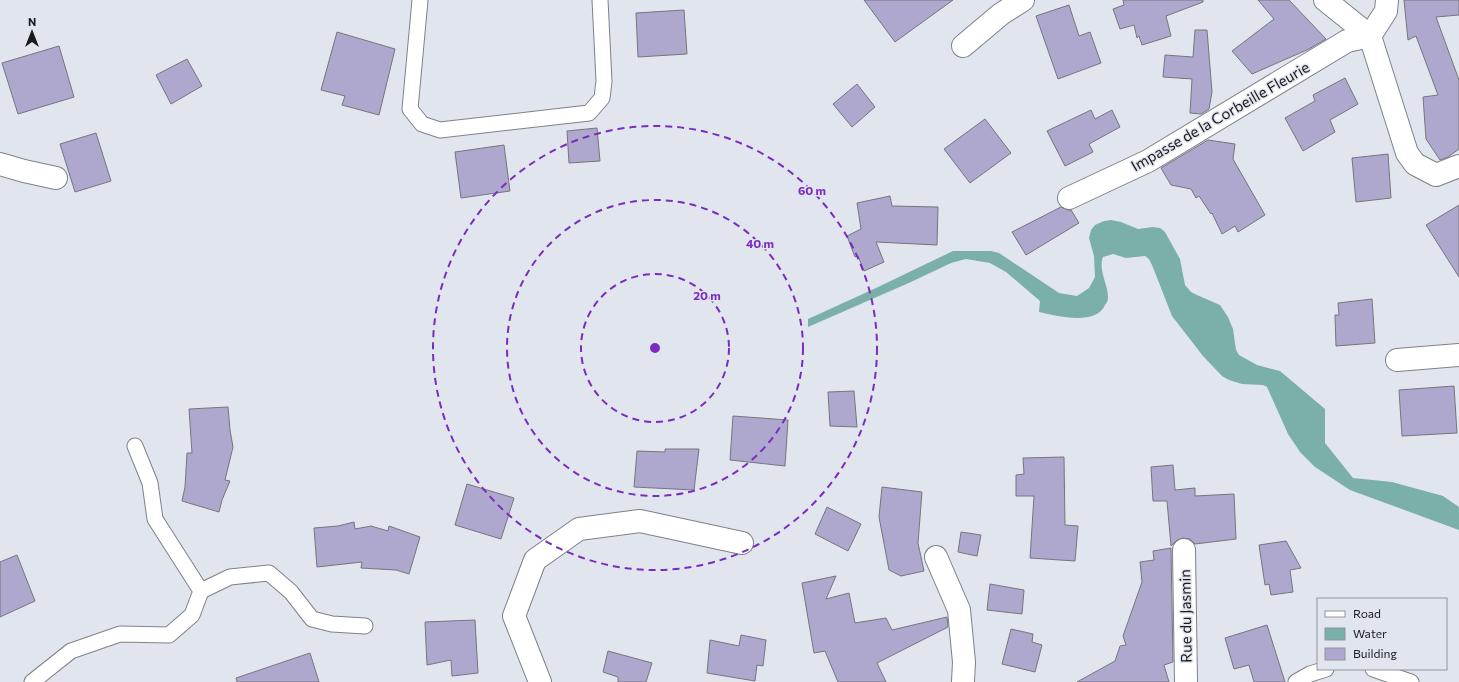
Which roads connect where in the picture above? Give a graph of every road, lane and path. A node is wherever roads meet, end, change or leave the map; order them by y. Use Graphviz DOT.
graph roads {
  1 [pos="420,0"];
  2 [pos="600,0"];
  3 [pos="1022,0"];
  4 [pos="1326,0"];
  5 [pos="1387,0"];
  6 [pos="1370,36"];
  7 [pos="963,46"];
  8 [pos="0,164"];
  9 [pos="1459,166"];
  10 [pos="56,178"];
  11 [pos="1069,198"];
  12 [pos="1459,355"];
  13 [pos="1397,360"];
  14 [pos="135,446"];
  15 [pos="742,543"];
  16 [pos="1184,550"];
  17 [pos="936,557"];
  18 [pos="201,591"];
  19 [pos="365,626"];
  20 [pos="1323,670"];
  21 [pos="1376,670"];
  22 [pos="32,682"];
  23 [pos="540,682"];
  24 [pos="963,682"];
  25 [pos="1186,682"];
  26 [pos="1296,682"];
  27 [pos="1411,682"];
  1 -- 2 [label="lane"];
  3 -- 7 [label="street"];
  4 -- 6 [label="street"];
  5 -- 6 [label="street"];
  6 -- 9 [label="street"];
  6 -- 11 [label="street, Impasse de la Corbeille Fleurie"];
  8 -- 10 [label="street"];
  12 -- 13 [label="street"];
  14 -- 18 [label="lane"];
  15 -- 23 [label="street"];
  16 -- 25 [label="street, Rue du Jasmin"];
  17 -- 24 [label="street"];
  18 -- 19 [label="lane"];
  18 -- 22 [label="lane"];
  20 -- 26 [label="lane"];
  21 -- 27 [label="lane"];
}
